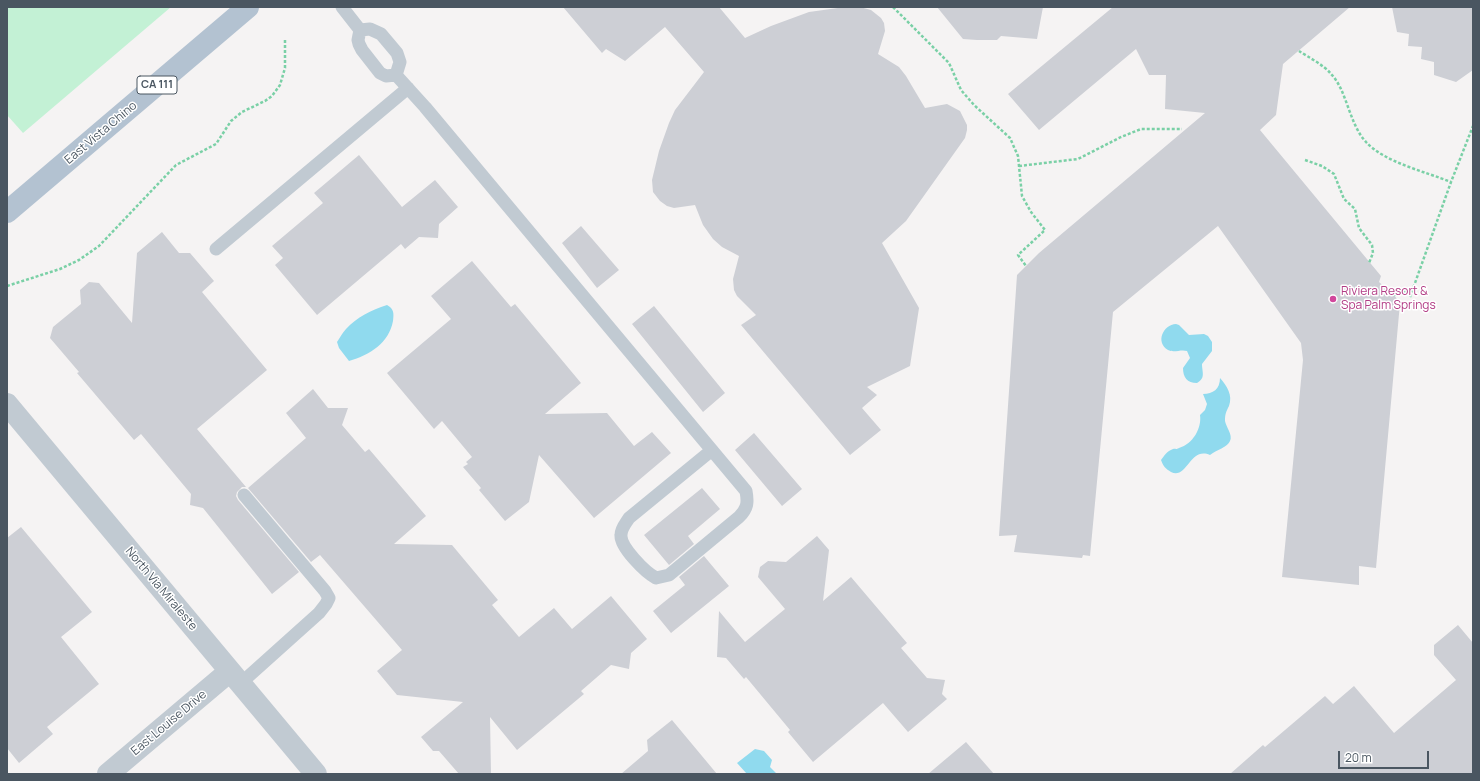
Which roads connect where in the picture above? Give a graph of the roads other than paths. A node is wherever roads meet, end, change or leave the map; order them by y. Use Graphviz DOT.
graph roads {
  1 [pos="248,7"];
  2 [pos="342,7"];
  3 [pos="360,30"];
  4 [pos="396,75"];
  5 [pos="408,88"];
  6 [pos="7,212"];
  7 [pos="216,249"];
  8 [pos="7,404"];
  9 [pos="712,450"];
  10 [pos="244,495"];
  11 [pos="235,677"];
  12 [pos="108,774"];
  13 [pos="316,774"];
  1 -- 6 [label="main road, East Vista Chino / CA 111"];
  2 -- 3 [label="lane"];
  3 -- 4 [label="lane"];
  3 -- 4 [label="lane"];
  4 -- 5 [label="lane"];
  5 -- 7 [label="lane"];
  5 -- 9 [label="lane"];
  8 -- 11 [label="street, North Via Miraleste"];
  9 -- 9 [label="lane"];
  10 -- 11 [label="lane"];
  11 -- 12 [label="street, East Louise Drive"];
  11 -- 13 [label="street, North Via Miraleste"];
}
